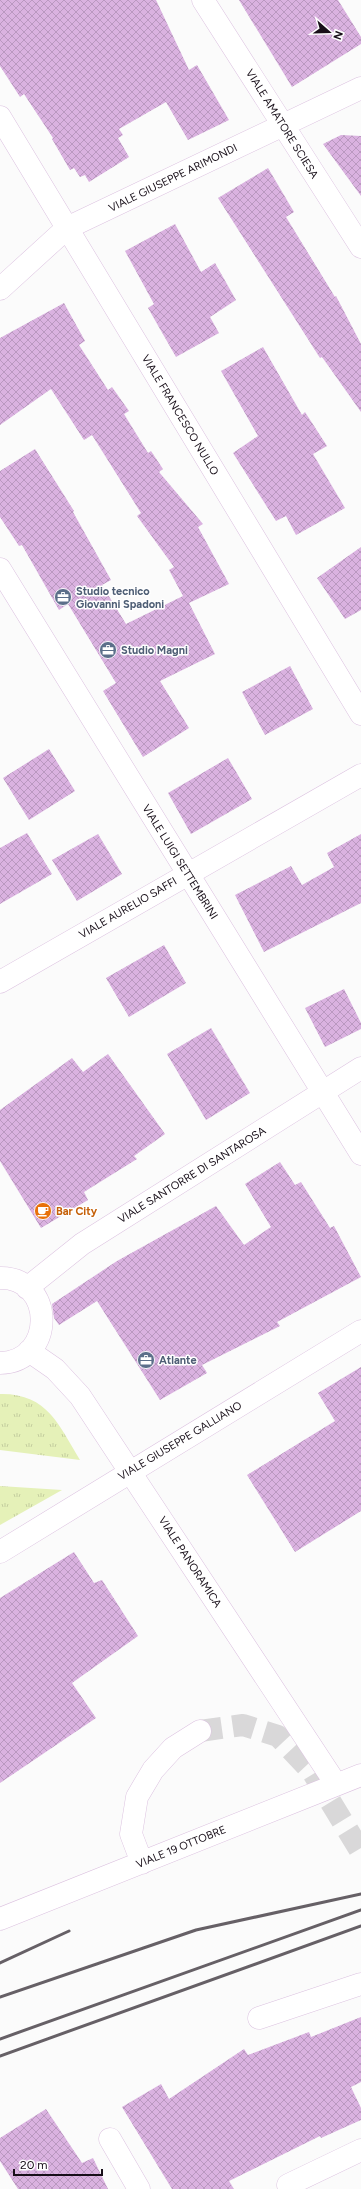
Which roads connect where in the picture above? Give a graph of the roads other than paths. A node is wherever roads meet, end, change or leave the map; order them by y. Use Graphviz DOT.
graph roads {
  1 [pos="204,0"];
  2 [pos="361,88"];
  3 [pos="0,117"];
  4 [pos="283,125"];
  5 [pos="67,228"];
  6 [pos="361,247"];
  7 [pos="0,289"];
  8 [pos="0,569"];
  9 [pos="361,714"];
  10 [pos="361,775"];
  11 [pos="188,874"];
  12 [pos="0,982"];
  13 [pos="361,1068"];
  14 [pos="323,1092"];
  15 [pos="361,1154"];
  16 [pos="1,1275"];
  17 [pos="27,1288"];
  18 [pos="361,1331"];
  19 [pos="29,1351"];
  20 [pos="0,1363"];
  21 [pos="130,1471"];
  22 [pos="0,1552"];
  23 [pos="200,1731"];
  24 [pos="361,1775"];
  25 [pos="336,1784"];
  26 [pos="142,1863"];
  27 [pos="0,1919"];
  28 [pos="361,1984"];
  29 [pos="259,2018"];
  30 [pos="110,2139"];
  31 [pos="361,2150"];
  32 [pos="288,2185"];
  33 [pos="139,2189"];
  1 -- 4 [label="street, VIALE AMATORE SCIESA"];
  2 -- 4 [label="street, VIALE GIUSEPPE ARIMONDI"];
  3 -- 5 [label="street, VIALE FRANCESCO NULLO"];
  4 -- 5 [label="street, VIALE GIUSEPPE ARIMONDI"];
  4 -- 6 [label="street, VIALE AMATORE SCIESA"];
  5 -- 7 [label="street, VIALE GIUSEPPE ARIMONDI"];
  5 -- 9 [label="street, VIALE FRANCESCO NULLO"];
  8 -- 11 [label="street, VIALE LUIGI SETTEMBRINI"];
  10 -- 11 [label="street, VIALE AURELIO SAFFI"];
  11 -- 12 [label="street, VIALE AURELIO SAFFI"];
  11 -- 14 [label="street, VIALE LUIGI SETTEMBRINI"];
  13 -- 14 [label="street, VIALE SANTORRE DI SANTAROSA"];
  14 -- 15 [label="street, VIALE LUIGI SETTEMBRINI"];
  14 -- 17 [label="street, VIALE SANTORRE DI SANTAROSA"];
  16 -- 17 [label="street"];
  17 -- 19 [label="street"];
  18 -- 21 [label="street, VIALE GIUSEPPE GALLIANO"];
  19 -- 20 [label="street"];
  19 -- 21 [label="street, VIALE PANORAMICA"];
  21 -- 22 [label="street, VIALE GIUSEPPE GALLIANO"];
  21 -- 25 [label="street, VIALE PANORAMICA"];
  23 -- 26 [label="street"];
  24 -- 25 [label="street, VIALE 19 OTTOBRE"];
  25 -- 26 [label="street, VIALE 19 OTTOBRE"];
  26 -- 27 [label="street, VIALE 19 OTTOBRE"];
  28 -- 29 [label="street"];
  30 -- 33 [label="street"];
  31 -- 32 [label="street"];
}
